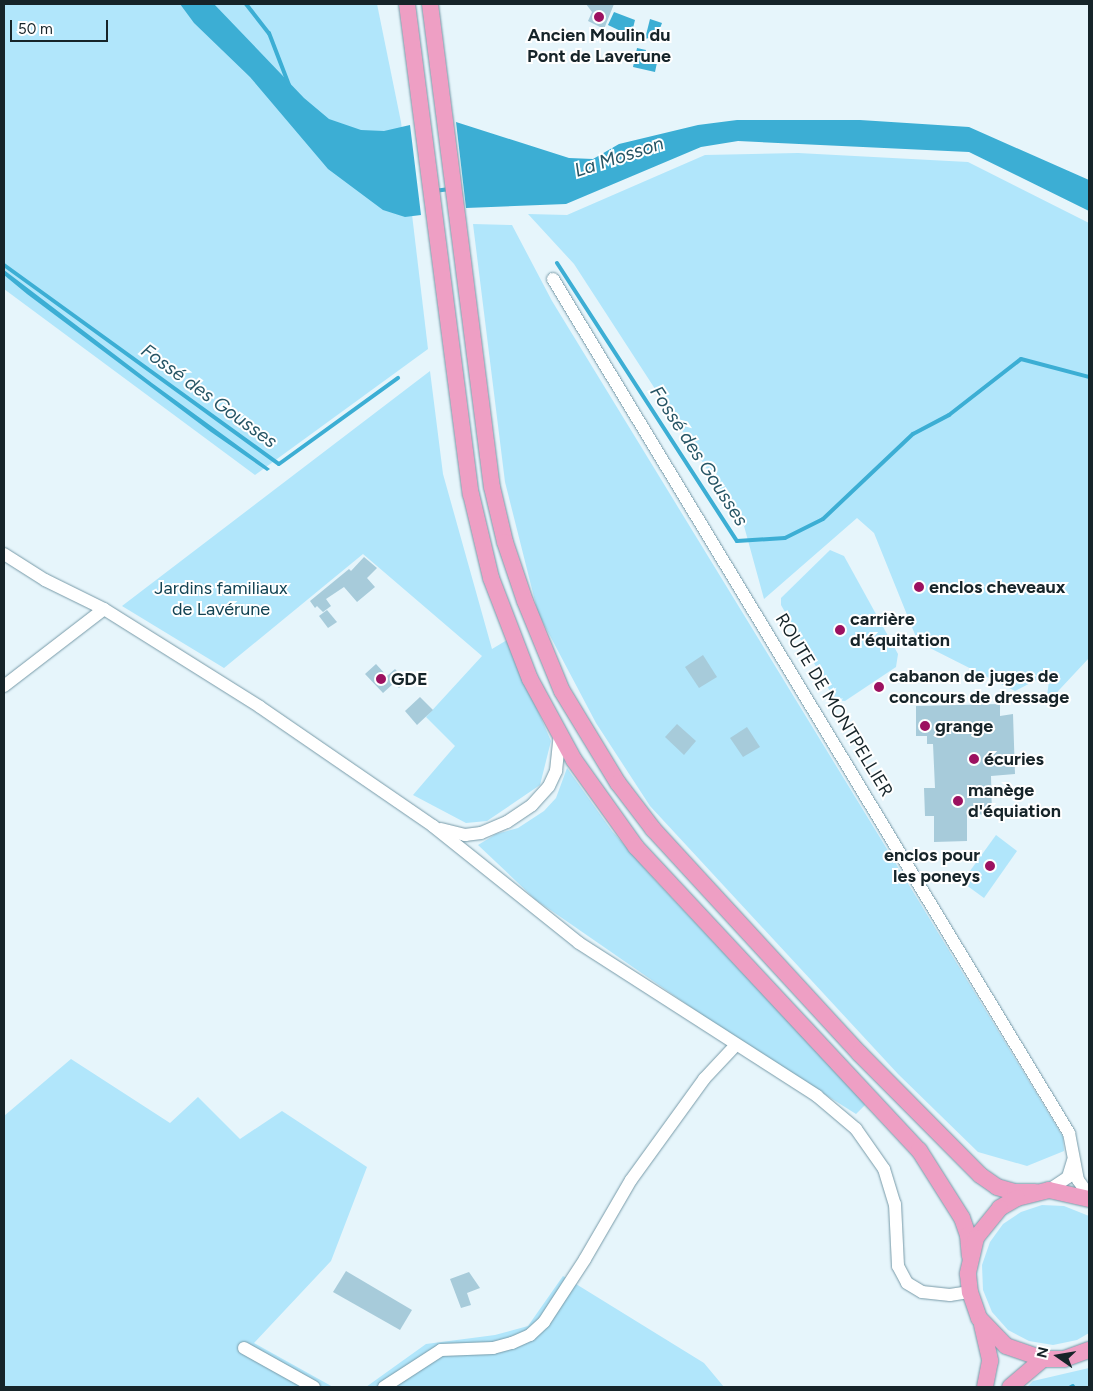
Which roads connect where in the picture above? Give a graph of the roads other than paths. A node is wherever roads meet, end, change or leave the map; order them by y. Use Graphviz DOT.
graph roads {
  1 [pos="407,4"];
  2 [pos="430,4"];
  3 [pos="554,279"];
  4 [pos="4,554"];
  5 [pos="104,609"];
  6 [pos="4,686"];
  7 [pos="560,735"];
  8 [pos="433,826"];
  9 [pos="465,835"];
  10 [pos="472,858"];
  11 [pos="736,1046"];
  12 [pos="1074,1153"];
  13 [pos="1042,1191"];
  14 [pos="1089,1197"];
  15 [pos="970,1256"];
  16 [pos="970,1292"];
  17 [pos="979,1318"];
  18 [pos="244,1348"];
  19 [pos="1089,1350"];
  20 [pos="1043,1359"];
  21 [pos="314,1387"];
  22 [pos="384,1387"];
  23 [pos="985,1387"];
  24 [pos="1010,1387"];
  1 -- 7 [label="main road"];
  2 -- 13 [label="main road"];
  3 -- 12 [label="street, ROUTE DE MONTPELLIER"];
  4 -- 5 [label="street"];
  5 -- 6 [label="street"];
  5 -- 8 [label="street"];
  7 -- 9 [label="street"];
  7 -- 15 [label="main road"];
  8 -- 9 [label="street"];
  8 -- 10 [label="street"];
  9 -- 10 [label="street"];
  10 -- 11 [label="street"];
  11 -- 16 [label="street"];
  11 -- 22 [label="street"];
  12 -- 13 [label="street, ROUTE DE MONTPELLIER"];
  12 -- 14 [label="street, ROUTE DE MONTPELLIER"];
  13 -- 14 [label="main road"];
  13 -- 15 [label="main road"];
  15 -- 16 [label="main road"];
  16 -- 17 [label="main road"];
  17 -- 20 [label="main road"];
  17 -- 23 [label="main road"];
  18 -- 21 [label="street"];
  19 -- 20 [label="main road"];
  20 -- 24 [label="main road"];
}
